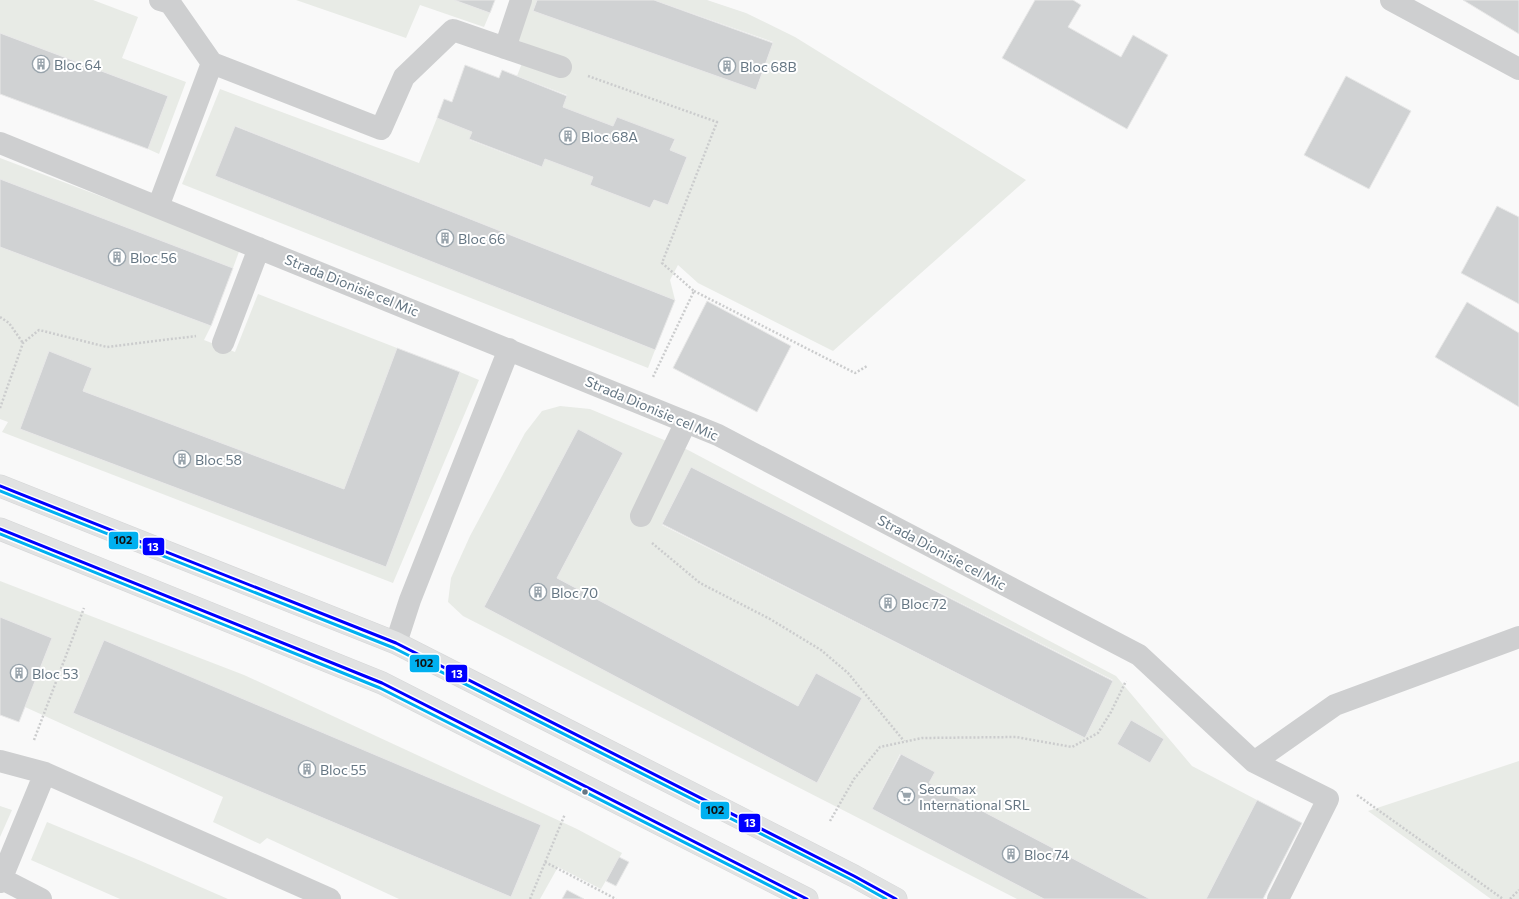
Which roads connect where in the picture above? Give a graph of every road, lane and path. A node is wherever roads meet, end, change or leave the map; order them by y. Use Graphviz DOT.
graph roads {
  1 [pos="160,0"];
  2 [pos="521,0"];
  3 [pos="1392,0"];
  4 [pos="505,48"];
  5 [pos="212,63"];
  6 [pos="561,66"];
  7 [pos="1519,69"];
  8 [pos="0,143"];
  9 [pos="158,207"];
  10 [pos="259,248"];
  11 [pos="694,291"];
  12 [pos="0,317"];
  13 [pos="23,343"];
  14 [pos="223,343"];
  15 [pos="510,349"];
  16 [pos="867,366"];
  17 [pos="641,403"];
  18 [pos="0,408"];
  19 [pos="686,422"];
  20 [pos="0,486"];
  21 [pos="641,516"];
  22 [pos="0,529"];
  23 [pos="84,608"];
  24 [pos="1519,637"];
  25 [pos="396,643"];
  26 [pos="1139,655"];
  27 [pos="905,742"];
  28 [pos="0,761"];
  29 [pos="1254,762"];
  30 [pos="24,767"];
  31 [pos="45,773"];
  32 [pos="1352,791"];
  33 [pos="565,814"];
  34 [pos="830,821"];
  35 [pos="545,862"];
  36 [pos="1,880"];
  37 [pos="1519,890"];
  38 [pos="41,899"];
  39 [pos="330,899"];
  40 [pos="530,899"];
  41 [pos="616,899"];
  42 [pos="807,899"];
  43 [pos="896,899"];
  44 [pos="1278,899"];
  45 [pos="1503,899"];
  46 [pos="1510,899"];
  1 -- 5 [label="street"];
  2 -- 4 [label="street"];
  3 -- 7 [label="street"];
  4 -- 5 [label="street"];
  4 -- 6 [label="street"];
  5 -- 9 [label="street"];
  6 -- 11 [label="path"];
  8 -- 9 [label="street, Strada Dionisie cel Mic"];
  9 -- 10 [label="street, Strada Dionisie cel Mic"];
  10 -- 14 [label="street"];
  10 -- 15 [label="street, Strada Dionisie cel Mic"];
  11 -- 16 [label="path"];
  11 -- 17 [label="path"];
  12 -- 13 [label="path"];
  13 -- 14 [label="path"];
  13 -- 18 [label="path"];
  15 -- 17 [label="street, Strada Dionisie cel Mic"];
  15 -- 25 [label="street"];
  17 -- 19 [label="street, Strada Dionisie cel Mic"];
  19 -- 21 [label="street"];
  19 -- 26 [label="street, Strada Dionisie cel Mic"];
  20 -- 25 [label="main road"];
  21 -- 27 [label="path"];
  22 -- 42 [label="main road"];
  23 -- 30 [label="path"];
  24 -- 29 [label="street"];
  25 -- 43 [label="main road"];
  26 -- 27 [label="path"];
  26 -- 29 [label="street, Strada Dionisie cel Mic"];
  27 -- 34 [label="path"];
  28 -- 30 [label="street"];
  29 -- 44 [label="street, Strada Dionisie cel Mic"];
  30 -- 31 [label="street"];
  31 -- 36 [label="street"];
  31 -- 39 [label="street"];
  32 -- 45 [label="path"];
  33 -- 35 [label="path"];
  35 -- 40 [label="path"];
  35 -- 41 [label="path"];
  36 -- 38 [label="street"];
  37 -- 46 [label="path"];
}
